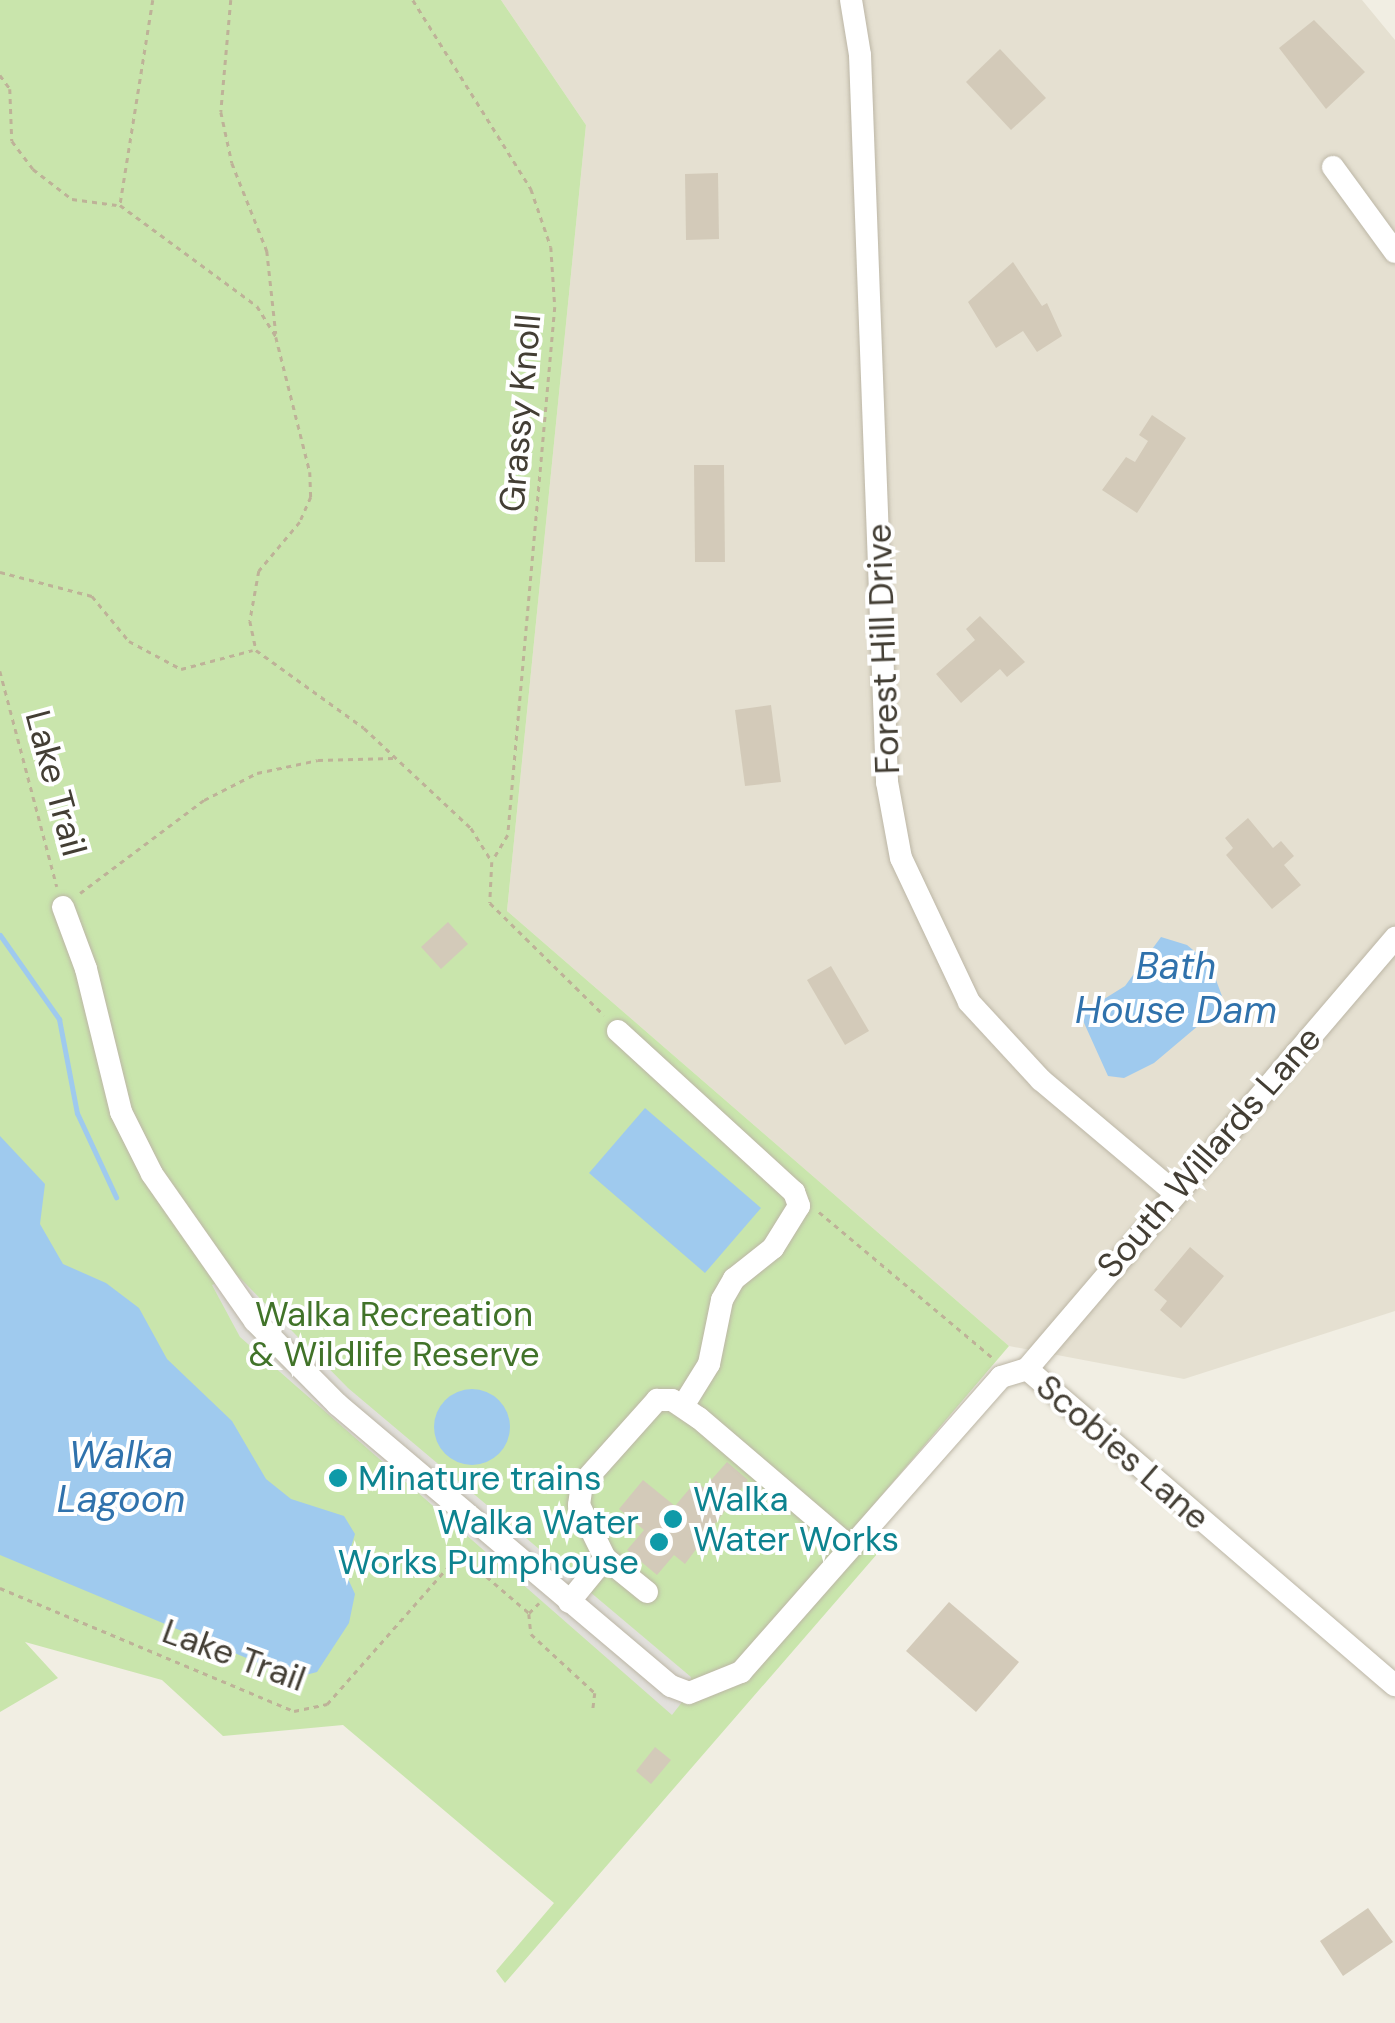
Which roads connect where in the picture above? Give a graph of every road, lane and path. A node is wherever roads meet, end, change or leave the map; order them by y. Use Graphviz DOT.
graph roads {
  1 [pos="154,0"];
  2 [pos="231,0"];
  3 [pos="412,0"];
  4 [pos="851,0"];
  5 [pos="0,75"];
  6 [pos="1332,167"];
  7 [pos="120,205"];
  8 [pos="1395,252"];
  9 [pos="276,336"];
  10 [pos="0,572"];
  11 [pos="256,650"];
  12 [pos="0,671"];
  13 [pos="393,758"];
  14 [pos="492,862"];
  15 [pos="63,907"];
  16 [pos="1395,938"];
  17 [pos="618,1031"];
  18 [pos="1174,1192"];
  19 [pos="798,1206"];
  20 [pos="1018,1371"];
  21 [pos="683,1406"];
  22 [pos="850,1547"];
  23 [pos="606,1558"];
  24 [pos="0,1588"];
  25 [pos="647,1592"];
  26 [pos="560,1595"];
  27 [pos="528,1613"];
  28 [pos="1395,1685"];
  29 [pos="593,1709"];
  1 -- 7 [label="path"];
  2 -- 9 [label="path"];
  3 -- 14 [label="path, Grassy Knoll"];
  4 -- 18 [label="street, Forest Hill Drive"];
  5 -- 7 [label="path"];
  6 -- 8 [label="street"];
  7 -- 9 [label="path"];
  9 -- 11 [label="path"];
  10 -- 11 [label="path"];
  11 -- 13 [label="path"];
  12 -- 15 [label="path, Lake Trail"];
  13 -- 14 [label="path"];
  13 -- 15 [label="path"];
  14 -- 17 [label="path"];
  15 -- 26 [label="street"];
  16 -- 18 [label="street, South Willards Lane"];
  17 -- 19 [label="street"];
  18 -- 20 [label="street, South Willards Lane"];
  19 -- 20 [label="path"];
  19 -- 21 [label="street"];
  20 -- 22 [label="street, Scobies Lane"];
  20 -- 28 [label="street, Scobies Lane"];
  21 -- 22 [label="street"];
  21 -- 23 [label="street"];
  22 -- 26 [label="street, Scobies Lane"];
  23 -- 25 [label="street"];
  23 -- 26 [label="street"];
  24 -- 27 [label="path, Lake Trail"];
  26 -- 27 [label="path"];
  27 -- 29 [label="path"];
}
